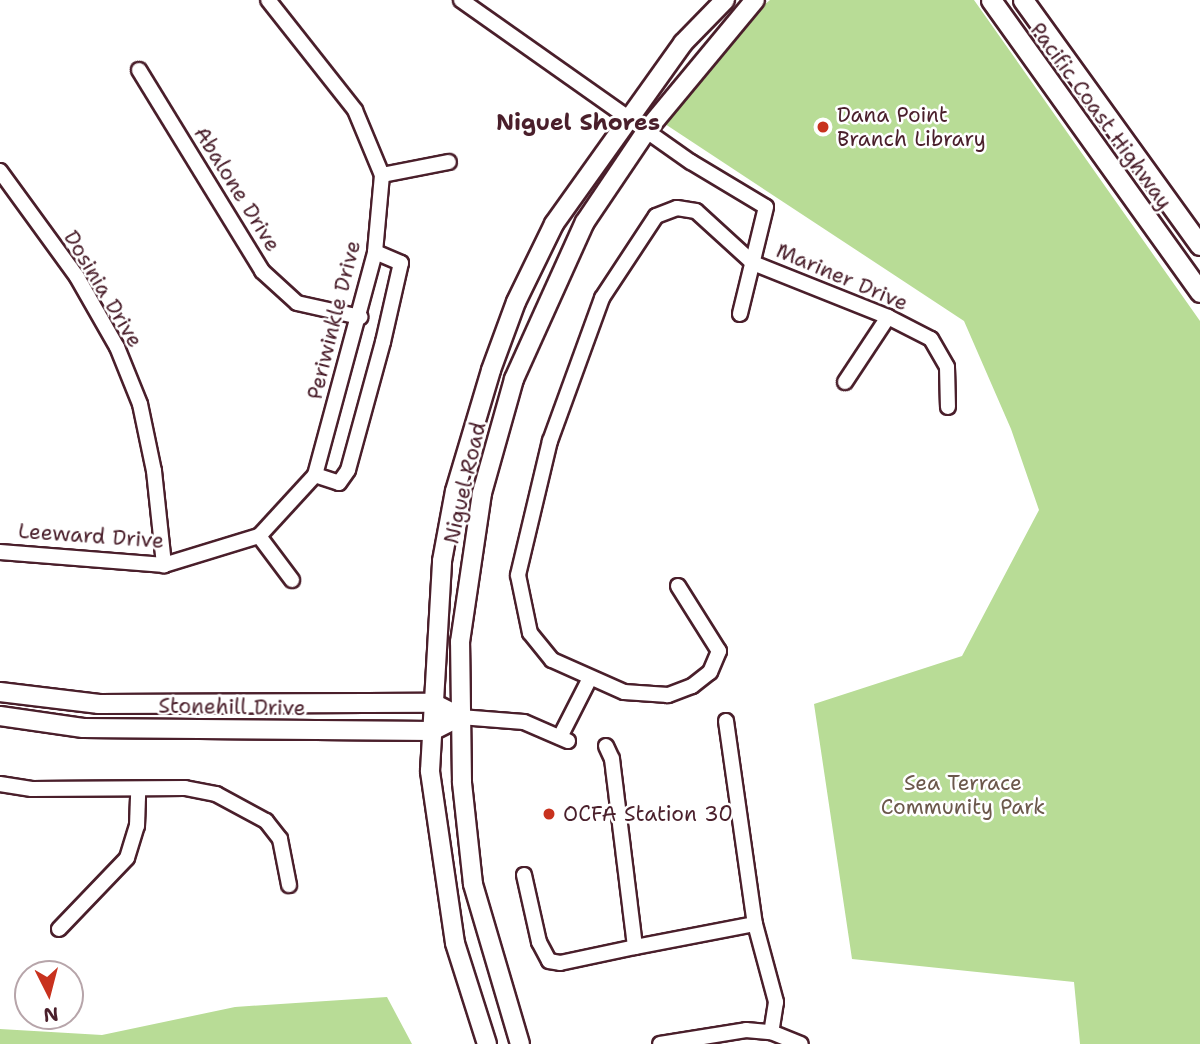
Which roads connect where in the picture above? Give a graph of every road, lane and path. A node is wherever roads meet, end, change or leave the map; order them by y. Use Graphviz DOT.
graph roads {
  1 [pos="268,0"];
  2 [pos="461,0"];
  3 [pos="725,0"];
  4 [pos="755,0"];
  5 [pos="990,0"];
  6 [pos="1023,0"];
  7 [pos="139,70"];
  8 [pos="626,117"];
  9 [pos="647,130"];
  10 [pos="449,162"];
  11 [pos="0,171"];
  12 [pos="382,175"];
  13 [pos="1200,245"];
  14 [pos="375,252"];
  15 [pos="753,263"];
  16 [pos="1200,292"];
  17 [pos="740,314"];
  18 [pos="360,317"];
  19 [pos="888,317"];
  20 [pos="845,382"];
  21 [pos="948,407"];
  22 [pos="315,475"];
  23 [pos="259,536"];
  24 [pos="0,552"];
  25 [pos="164,565"];
  26 [pos="292,580"];
  27 [pos="678,586"];
  28 [pos="590,678"];
  29 [pos="0,692"];
  30 [pos="433,704"];
  31 [pos="0,716"];
  32 [pos="460,717"];
  33 [pos="726,721"];
  34 [pos="432,731"];
  35 [pos="606,746"];
  36 [pos="0,783"];
  37 [pos="138,789"];
  38 [pos="524,875"];
  39 [pos="289,885"];
  40 [pos="755,924"];
  41 [pos="59,929"];
  42 [pos="635,947"];
  43 [pos="771,1032"];
  44 [pos="487,1044"];
  45 [pos="520,1044"];
  46 [pos="660,1044"];
  47 [pos="801,1044"];
  1 -- 12 [label="street, Periwinkle Drive"];
  2 -- 8 [label="street, Mariner Drive"];
  3 -- 8 [label="main road, Niguel Road"];
  4 -- 9 [label="main road, Niguel Road"];
  5 -- 16 [label="highway, Pacific Coast Highway"];
  6 -- 13 [label="highway, Pacific Coast Highway"];
  7 -- 18 [label="street, Abalone Drive"];
  8 -- 9 [label="street, Mariner Drive"];
  8 -- 30 [label="main road, Niguel Road"];
  9 -- 15 [label="street, Mariner Drive"];
  9 -- 32 [label="main road, Niguel Road"];
  10 -- 12 [label="street"];
  11 -- 25 [label="street, Dosinia Drive"];
  12 -- 14 [label="street, Periwinkle Drive"];
  14 -- 18 [label="street, Periwinkle Drive"];
  14 -- 22 [label="street"];
  15 -- 17 [label="street"];
  15 -- 19 [label="street, Mariner Drive"];
  15 -- 28 [label="street"];
  18 -- 22 [label="street, Periwinkle Drive"];
  19 -- 20 [label="street"];
  19 -- 21 [label="street, Mariner Drive"];
  22 -- 23 [label="street, Periwinkle Drive"];
  23 -- 25 [label="street, Leeward Drive"];
  23 -- 26 [label="street"];
  24 -- 25 [label="street, Leeward Drive"];
  27 -- 28 [label="street"];
  28 -- 32 [label="street, Stonehill Drive"];
  29 -- 30 [label="main road, Stonehill Drive"];
  30 -- 32 [label="main road, Stonehill Drive"];
  30 -- 34 [label="main road, Niguel Road"];
  31 -- 34 [label="main road, Stonehill Drive"];
  32 -- 34 [label="main road, Stonehill Drive"];
  32 -- 45 [label="main road, Niguel Road"];
  33 -- 40 [label="street"];
  34 -- 44 [label="main road, Niguel Road"];
  35 -- 42 [label="street"];
  36 -- 37 [label="street"];
  37 -- 39 [label="street"];
  37 -- 41 [label="street"];
  38 -- 42 [label="street"];
  40 -- 42 [label="street"];
  40 -- 43 [label="street"];
  43 -- 46 [label="street"];
  43 -- 47 [label="street"];
}
